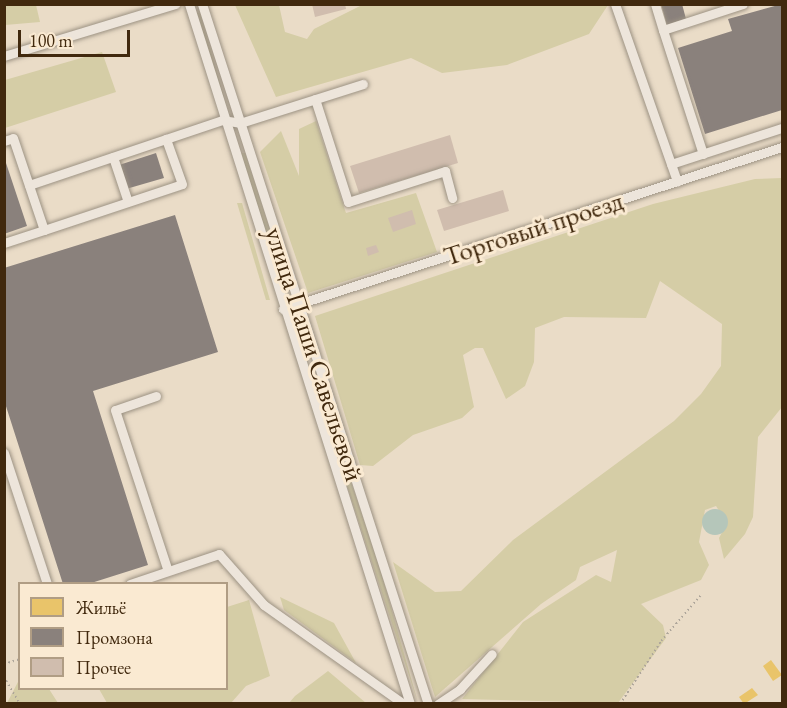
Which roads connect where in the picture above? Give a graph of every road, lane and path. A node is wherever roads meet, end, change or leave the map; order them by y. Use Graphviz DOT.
graph roads {
  1 [pos="175,4"];
  2 [pos="189,4"];
  3 [pos="615,4"];
  4 [pos="655,4"];
  5 [pos="743,4"];
  6 [pos="201,6"];
  7 [pos="663,30"];
  8 [pos="4,56"];
  9 [pos="363,84"];
  10 [pos="315,99"];
  11 [pos="222,120"];
  12 [pos="240,123"];
  13 [pos="783,128"];
  14 [pos="166,139"];
  15 [pos="4,141"];
  16 [pos="783,147"];
  17 [pos="703,154"];
  18 [pos="113,157"];
  19 [pos="671,164"];
  20 [pos="677,181"];
  21 [pos="29,184"];
  22 [pos="452,198"];
  23 [pos="128,202"];
  24 [pos="44,230"];
  25 [pos="4,243"];
  26 [pos="298,304"];
  27 [pos="283,309"];
  28 [pos="156,396"];
  29 [pos="4,453"];
  30 [pos="168,571"];
  31 [pos="46,582"];
  32 [pos="136,582"];
  33 [pos="700,596"];
  34 [pos="492,654"];
  35 [pos="4,677"];
  36 [pos="20,704"];
  37 [pos="404,704"];
  38 [pos="411,704"];
  39 [pos="428,704"];
  40 [pos="438,704"];
  41 [pos="620,704"];
  1 -- 8 [label="street"];
  2 -- 11 [label="street, улица Паши Савельевой"];
  3 -- 19 [label="street"];
  4 -- 7 [label="street"];
  5 -- 7 [label="street"];
  6 -- 12 [label="street, улица Паши Савельевой"];
  7 -- 17 [label="street"];
  9 -- 10 [label="street"];
  10 -- 12 [label="street"];
  10 -- 22 [label="street"];
  11 -- 12 [label="street"];
  11 -- 14 [label="street"];
  11 -- 27 [label="street, улица Паши Савельевой"];
  12 -- 26 [label="street, улица Паши Савельевой"];
  13 -- 17 [label="street"];
  14 -- 18 [label="street"];
  14 -- 23 [label="street"];
  15 -- 21 [label="street"];
  16 -- 20 [label="street, Торговый проезд"];
  17 -- 19 [label="street"];
  18 -- 21 [label="street"];
  18 -- 23 [label="street"];
  19 -- 20 [label="street"];
  20 -- 26 [label="street, Торговый проезд"];
  21 -- 24 [label="street"];
  23 -- 24 [label="street"];
  24 -- 25 [label="street"];
  26 -- 27 [label="street, Торговый проезд"];
  26 -- 39 [label="street, улица Паши Савельевой"];
  27 -- 38 [label="street, улица Паши Савельевой"];
  28 -- 30 [label="street"];
  29 -- 31 [label="street"];
  30 -- 32 [label="street"];
  30 -- 37 [label="street"];
  33 -- 41 [label="path"];
  34 -- 40 [label="street"];
  35 -- 36 [label="path"];
}
